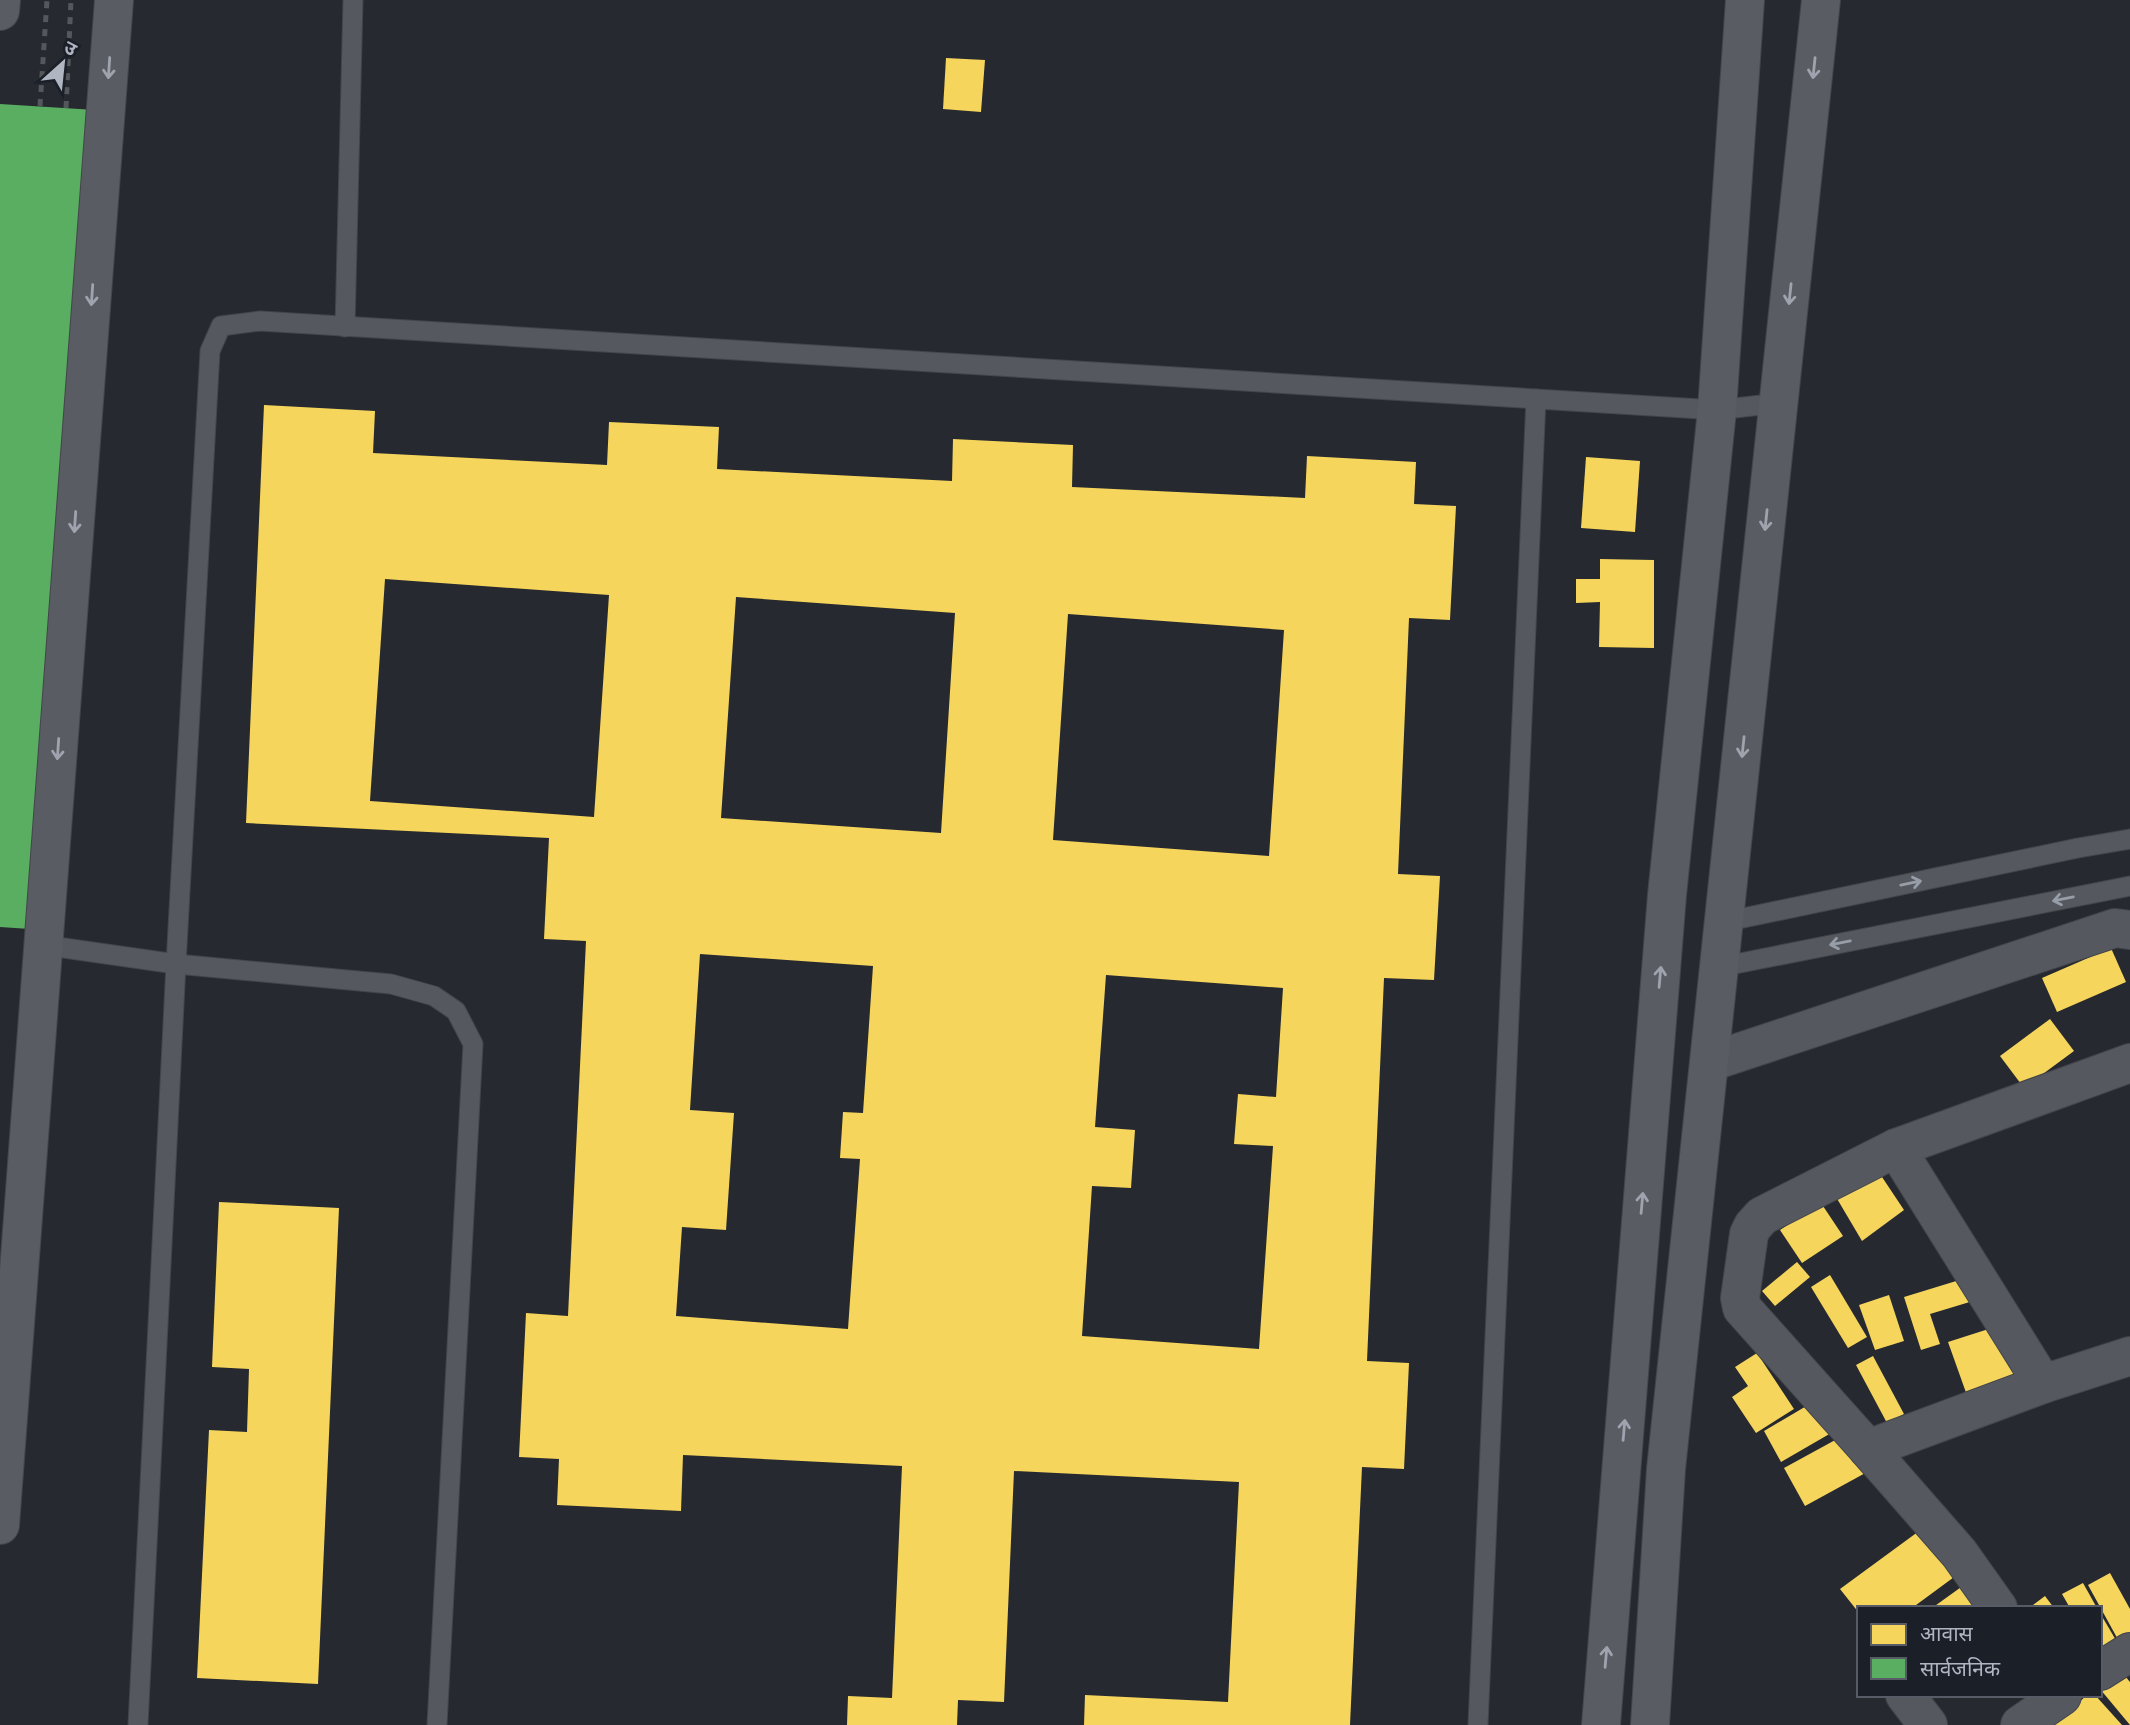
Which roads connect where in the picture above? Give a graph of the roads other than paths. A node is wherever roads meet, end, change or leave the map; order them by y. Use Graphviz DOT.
graph roads {
  1 [pos="1,0"];
  2 [pos="114,0"];
  3 [pos="353,0"];
  4 [pos="1745,0"];
  5 [pos="1821,0"];
  6 [pos="0,11"];
  7 [pos="345,327"];
  8 [pos="1536,399"];
  9 [pos="1779,403"];
  10 [pos="1717,410"];
  11 [pos="2130,839"];
  12 [pos="2130,886"];
  13 [pos="1724,922"];
  14 [pos="2130,930"];
  15 [pos="43,945"];
  16 [pos="176,964"];
  17 [pos="1720,967"];
  18 [pos="1710,1062"];
  19 [pos="2130,1063"];
  20 [pos="1896,1148"];
  21 [pos="1632,1328"];
  22 [pos="1681,1334"];
  23 [pos="2130,1356"];
  24 [pos="5,1383"];
  25 [pos="2043,1384"];
  26 [pos="1868,1449"];
  27 [pos="0,1525"];
  28 [pos="1997,1606"];
  29 [pos="2130,1652"];
  30 [pos="2102,1670"];
  31 [pos="1907,1697"];
  32 [pos="138,1725"];
  33 [pos="437,1725"];
  34 [pos="1478,1725"];
  35 [pos="1601,1725"];
  36 [pos="1650,1725"];
  37 [pos="1928,1725"];
  1 -- 6 [label="street"];
  2 -- 15 [label="street, one-way"];
  3 -- 7 [label="lane"];
  4 -- 10 [label="street"];
  5 -- 9 [label="street, one-way"];
  7 -- 8 [label="lane"];
  7 -- 16 [label="lane"];
  8 -- 10 [label="lane"];
  8 -- 34 [label="lane"];
  9 -- 10 [label="lane"];
  9 -- 13 [label="street, one-way"];
  21 -- 10 [label="street, one-way"];
  13 -- 11 [label="lane, one-way"];
  12 -- 17 [label="lane, one-way"];
  13 -- 17 [label="street"];
  14 -- 18 [label="street"];
  15 -- 16 [label="lane"];
  15 -- 24 [label="street"];
  16 -- 32 [label="lane"];
  16 -- 33 [label="lane"];
  17 -- 18 [label="street"];
  18 -- 22 [label="street"];
  19 -- 20 [label="street"];
  20 -- 25 [label="street"];
  20 -- 26 [label="street"];
  21 -- 22 [label="street"];
  35 -- 21 [label="street, one-way"];
  22 -- 36 [label="street"];
  23 -- 25 [label="street"];
  24 -- 27 [label="street"];
  25 -- 26 [label="street"];
  26 -- 28 [label="street"];
  29 -- 30 [label="street"];
  31 -- 37 [label="street"];
}
